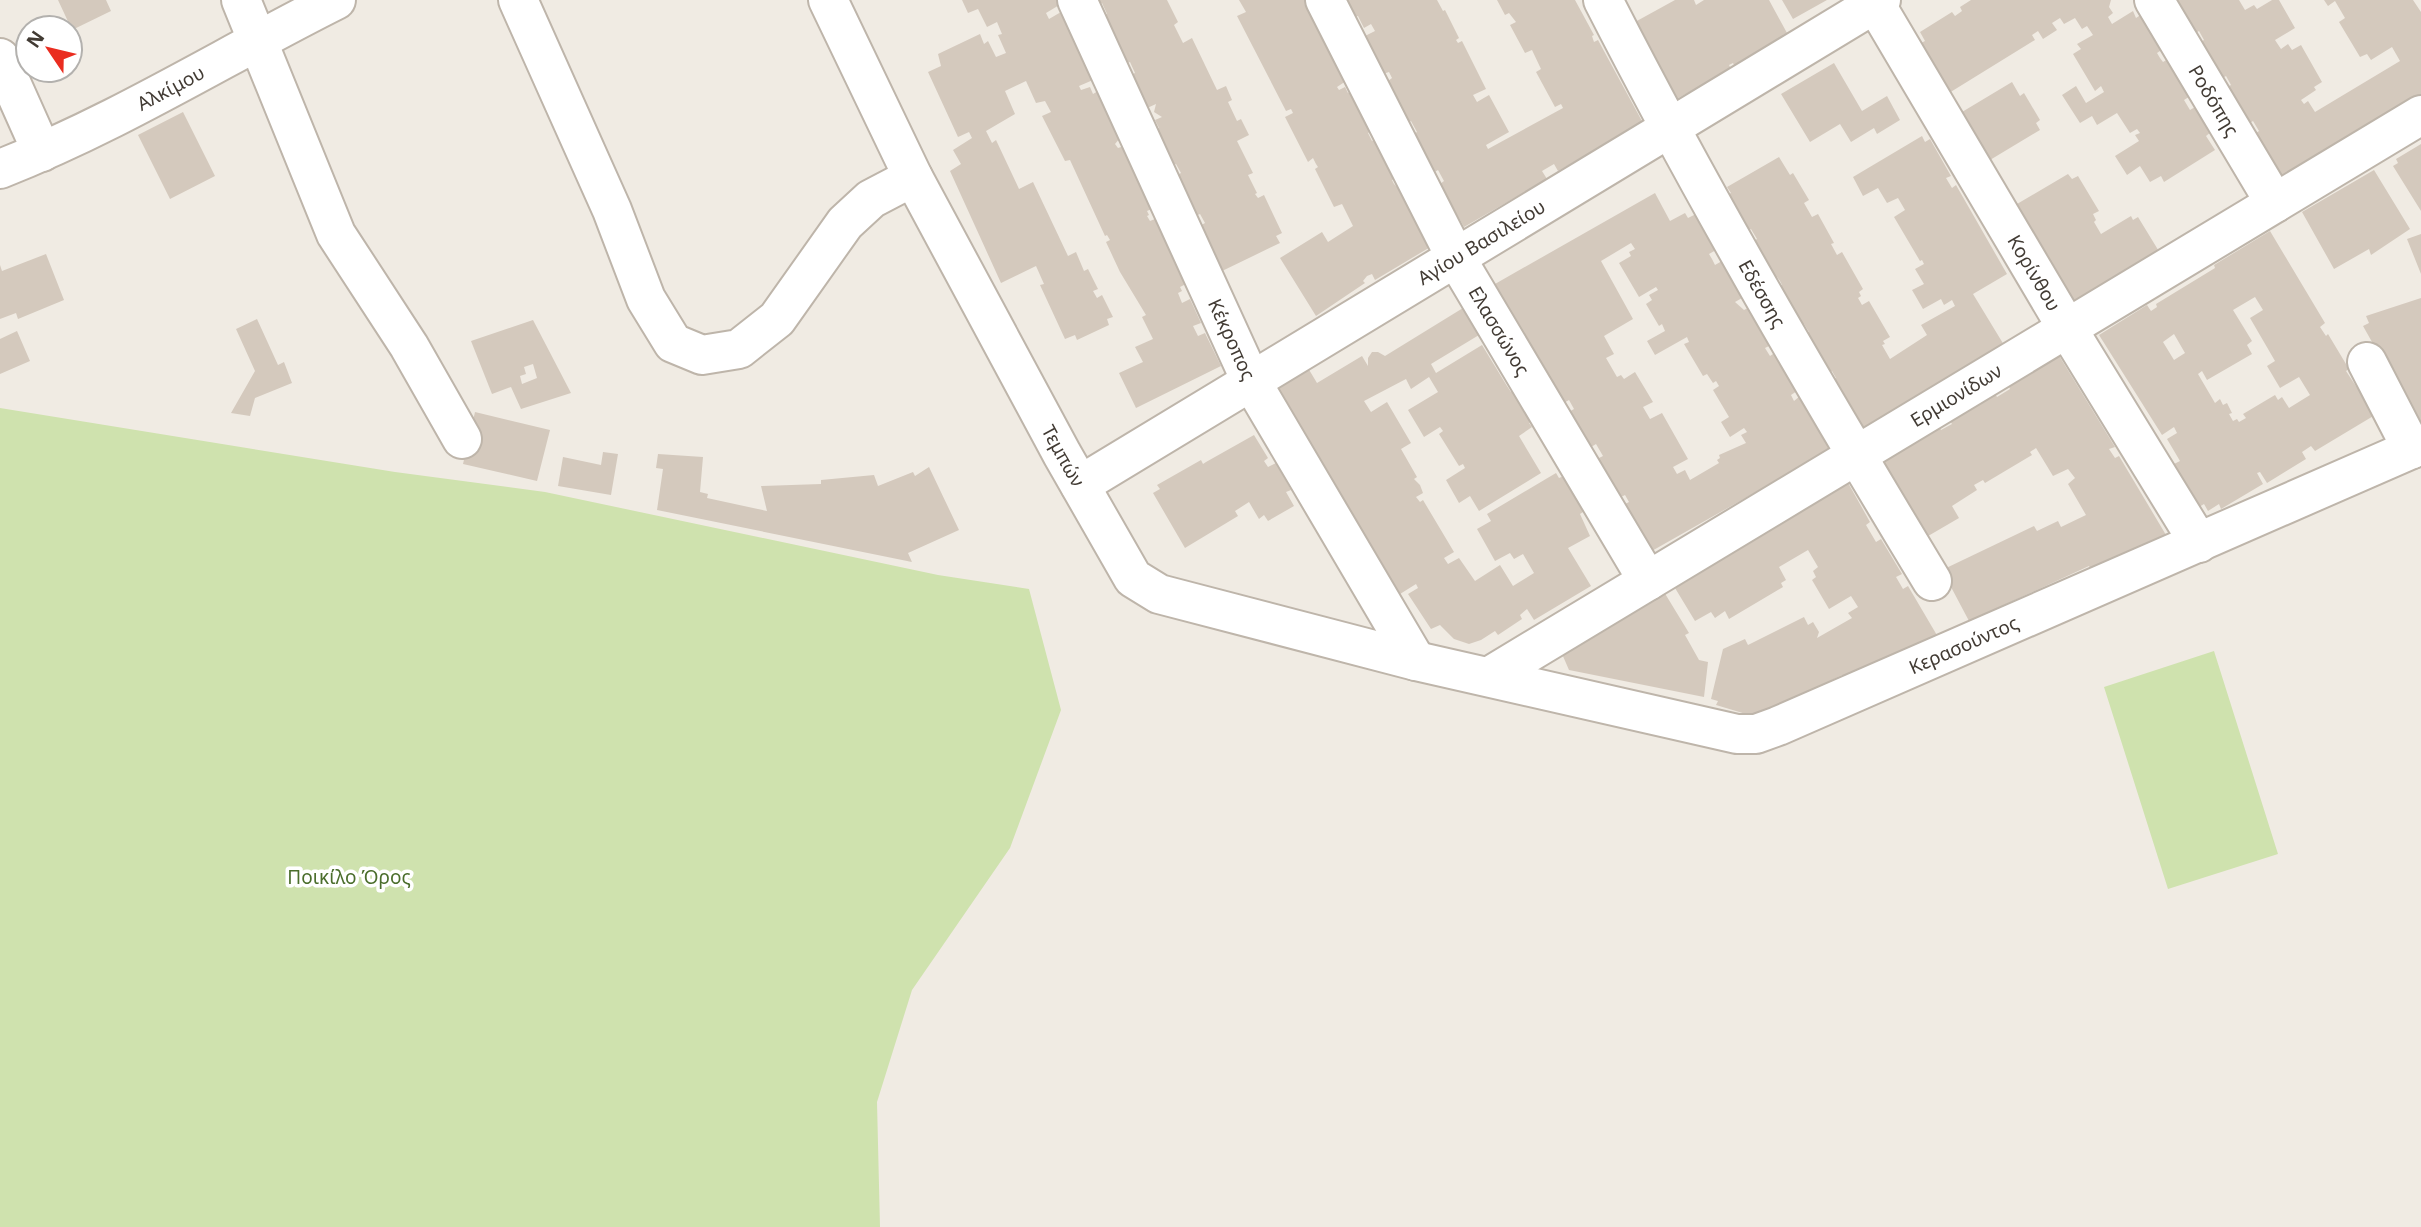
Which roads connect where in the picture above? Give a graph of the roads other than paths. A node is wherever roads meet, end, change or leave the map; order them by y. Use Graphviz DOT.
graph roads {
  1 [pos="241,0"];
  2 [pos="336,0"];
  3 [pos="518,0"];
  4 [pos="828,0"];
  5 [pos="1077,0"];
  6 [pos="1325,0"];
  7 [pos="1603,0"];
  8 [pos="2154,0"];
  9 [pos="1876,1"];
  10 [pos="258,39"];
  11 [pos="0,58"];
  12 [pos="2421,115"];
  13 [pos="1669,128"];
  14 [pos="42,152"];
  15 [pos="0,169"];
  16 [pos="913,177"];
  17 [pos="2275,203"];
  18 [pos="1456,258"];
  19 [pos="2067,328"];
  20 [pos="2367,362"];
  21 [pos="1251,381"];
  22 [pos="462,439"];
  23 [pos="2417,447"];
  24 [pos="1856,456"];
  25 [pos="1080,485"];
  26 [pos="2199,543"];
  27 [pos="1648,581"];
  28 [pos="1932,581"];
  29 [pos="1416,661"];
  30 [pos="1490,676"];
  1 -- 10 [label="street"];
  2 -- 10 [label="street, Αλκίμου"];
  3 -- 16 [label="street"];
  4 -- 16 [label="street, Τεμπών"];
  5 -- 21 [label="street, Κέκροπος"];
  6 -- 18 [label="street, Ελασσώνος"];
  7 -- 13 [label="street, Εδέσσης"];
  8 -- 17 [label="street, Ροδόπης"];
  9 -- 13 [label="street, Αγίου Βασιλείου"];
  9 -- 19 [label="street, Κορίνθου"];
  10 -- 14 [label="street, Αλκίμου"];
  10 -- 22 [label="street"];
  11 -- 14 [label="street"];
  12 -- 17 [label="street, Ερμιονίδων"];
  13 -- 18 [label="street, Αγίου Βασιλείου"];
  13 -- 24 [label="street, Εδέσσης"];
  14 -- 15 [label="street, Αλκίμου"];
  16 -- 25 [label="street, Τεμπών"];
  17 -- 19 [label="street, Ερμιονίδων"];
  18 -- 21 [label="street, Αγίου Βασιλείου"];
  18 -- 27 [label="street, Ελασσώνος"];
  19 -- 24 [label="street, Ερμιονίδων"];
  19 -- 26 [label="street, Κορίνθου"];
  20 -- 23 [label="street"];
  21 -- 25 [label="street, Αγίου Βασιλείου"];
  21 -- 29 [label="street, Κέκροπος"];
  23 -- 26 [label="street, Κερασούντος"];
  24 -- 27 [label="street, Ερμιονίδων"];
  24 -- 28 [label="street, Εδέσσης"];
  25 -- 29 [label="street, Τεμπών"];
  26 -- 30 [label="street, Κερασούντος"];
  27 -- 30 [label="street, Ερμιονίδων"];
  29 -- 30 [label="street, Τεμπών"];
}
